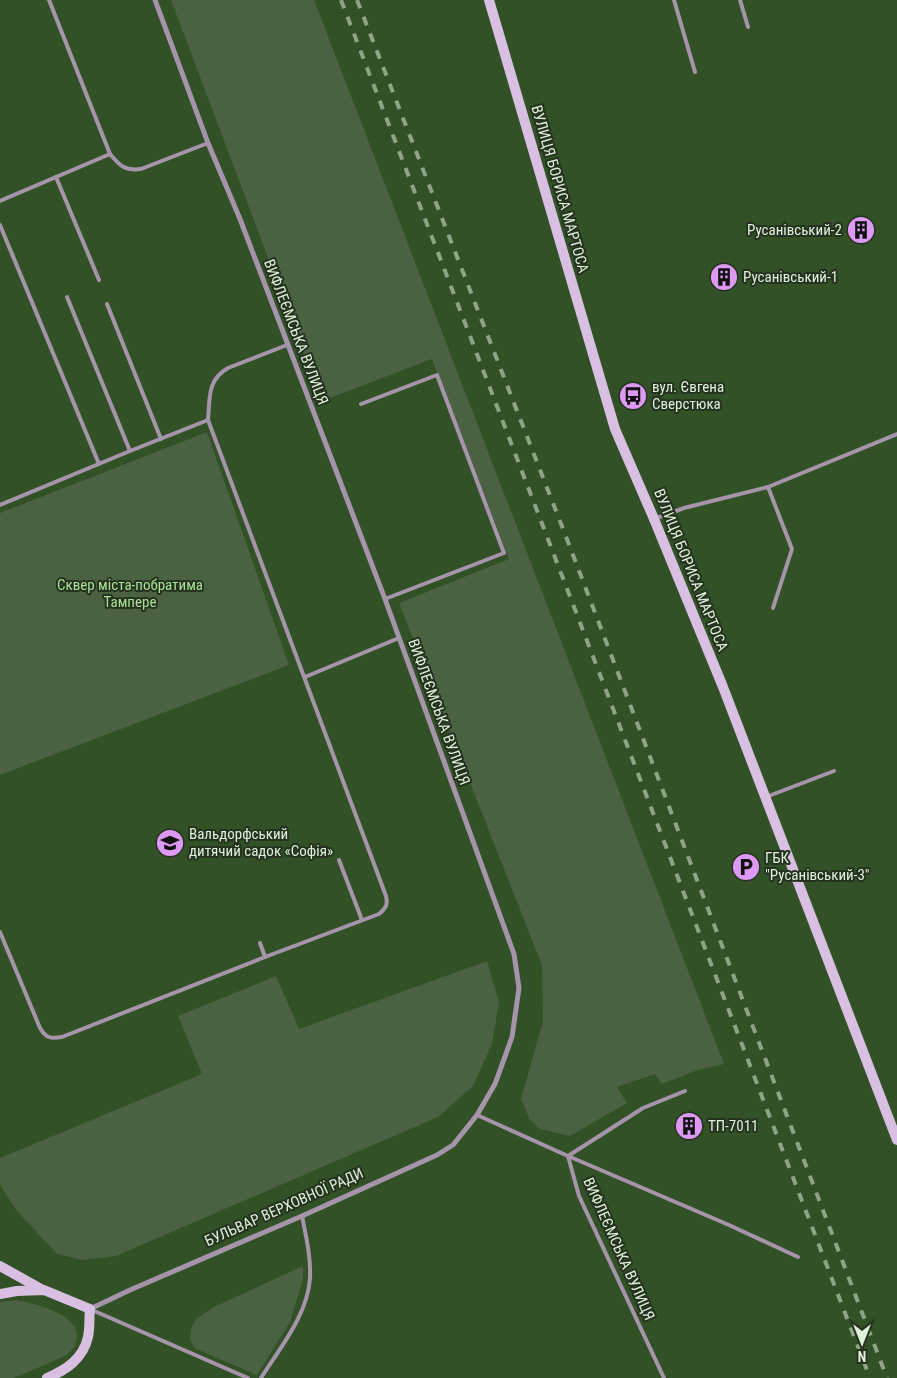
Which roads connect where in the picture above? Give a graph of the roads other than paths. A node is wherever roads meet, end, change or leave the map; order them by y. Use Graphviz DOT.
graph roads {
  1 [pos="49,0"];
  2 [pos="155,0"];
  3 [pos="489,0"];
  4 [pos="674,0"];
  5 [pos="740,0"];
  6 [pos="748,27"];
  7 [pos="695,72"];
  8 [pos="208,143"];
  9 [pos="110,154"];
  10 [pos="56,177"];
  11 [pos="0,201"];
  12 [pos="0,225"];
  13 [pos="99,280"];
  14 [pos="67,297"];
  15 [pos="107,304"];
  16 [pos="287,345"];
  17 [pos="361,404"];
  18 [pos="208,420"];
  19 [pos="897,434"];
  20 [pos="161,439"];
  21 [pos="130,451"];
  22 [pos="99,464"];
  23 [pos="768,487"];
  24 [pos="0,506"];
  25 [pos="654,519"];
  26 [pos="385,600"];
  27 [pos="773,608"];
  28 [pos="399,638"];
  29 [pos="305,677"];
  30 [pos="834,772"];
  31 [pos="765,798"];
  32 [pos="339,860"];
  33 [pos="362,920"];
  34 [pos="0,932"];
  35 [pos="260,943"];
  36 [pos="265,957"];
  37 [pos="684,1091"];
  38 [pos="477,1115"];
  39 [pos="897,1140"];
  40 [pos="568,1156"];
  41 [pos="302,1216"];
  42 [pos="798,1257"];
  43 [pos="0,1266"];
  44 [pos="44,1290"];
  45 [pos="0,1294"];
  46 [pos="90,1309"];
  47 [pos="47,1378"];
  48 [pos="248,1378"];
  49 [pos="261,1378"];
  50 [pos="664,1378"];
  1 -- 9 [label="lane"];
  2 -- 8 [label="street, ВИФЛЕЄМСЬКА ВУЛИЦЯ"];
  3 -- 25 [label="main road, ВУЛИЦЯ БОРИСА МАРТОСА"];
  4 -- 7 [label="lane"];
  5 -- 6 [label="lane"];
  8 -- 9 [label="lane"];
  8 -- 16 [label="street, ВИФЛЕЄМСЬКА ВУЛИЦЯ"];
  9 -- 10 [label="lane"];
  10 -- 11 [label="lane"];
  10 -- 13 [label="lane"];
  12 -- 22 [label="lane"];
  14 -- 21 [label="lane"];
  15 -- 20 [label="lane"];
  16 -- 18 [label="lane"];
  16 -- 26 [label="street, ВИФЛЕЄМСЬКА ВУЛИЦЯ"];
  17 -- 26 [label="lane"];
  18 -- 20 [label="lane"];
  18 -- 29 [label="lane"];
  19 -- 23 [label="lane"];
  20 -- 21 [label="lane"];
  21 -- 22 [label="lane"];
  22 -- 24 [label="lane"];
  23 -- 25 [label="lane"];
  23 -- 27 [label="lane"];
  25 -- 31 [label="main road, ВУЛИЦЯ БОРИСА МАРТОСА"];
  26 -- 28 [label="street, ВИФЛЕЄМСЬКА ВУЛИЦЯ"];
  28 -- 29 [label="lane"];
  28 -- 38 [label="street, ВИФЛЕЄМСЬКА ВУЛИЦЯ"];
  29 -- 33 [label="lane"];
  30 -- 31 [label="lane"];
  31 -- 39 [label="main road, ВУЛИЦЯ БОРИСА МАРТОСА"];
  32 -- 33 [label="lane"];
  33 -- 36 [label="lane"];
  34 -- 36 [label="lane"];
  35 -- 36 [label="lane"];
  37 -- 40 [label="lane"];
  38 -- 40 [label="lane"];
  38 -- 41 [label="street, БУЛЬВАР ВЕРХОВНОЇ РАДИ"];
  40 -- 42 [label="lane"];
  40 -- 50 [label="lane, ВИФЛЕЄМСЬКА ВУЛИЦЯ"];
  41 -- 46 [label="street, БУЛЬВАР ВЕРХОВНОЇ РАДИ"];
  41 -- 49 [label="lane"];
  43 -- 44 [label="main road"];
  44 -- 45 [label="main road"];
  44 -- 46 [label="main road"];
  46 -- 47 [label="main road"];
  46 -- 48 [label="lane"];
}
